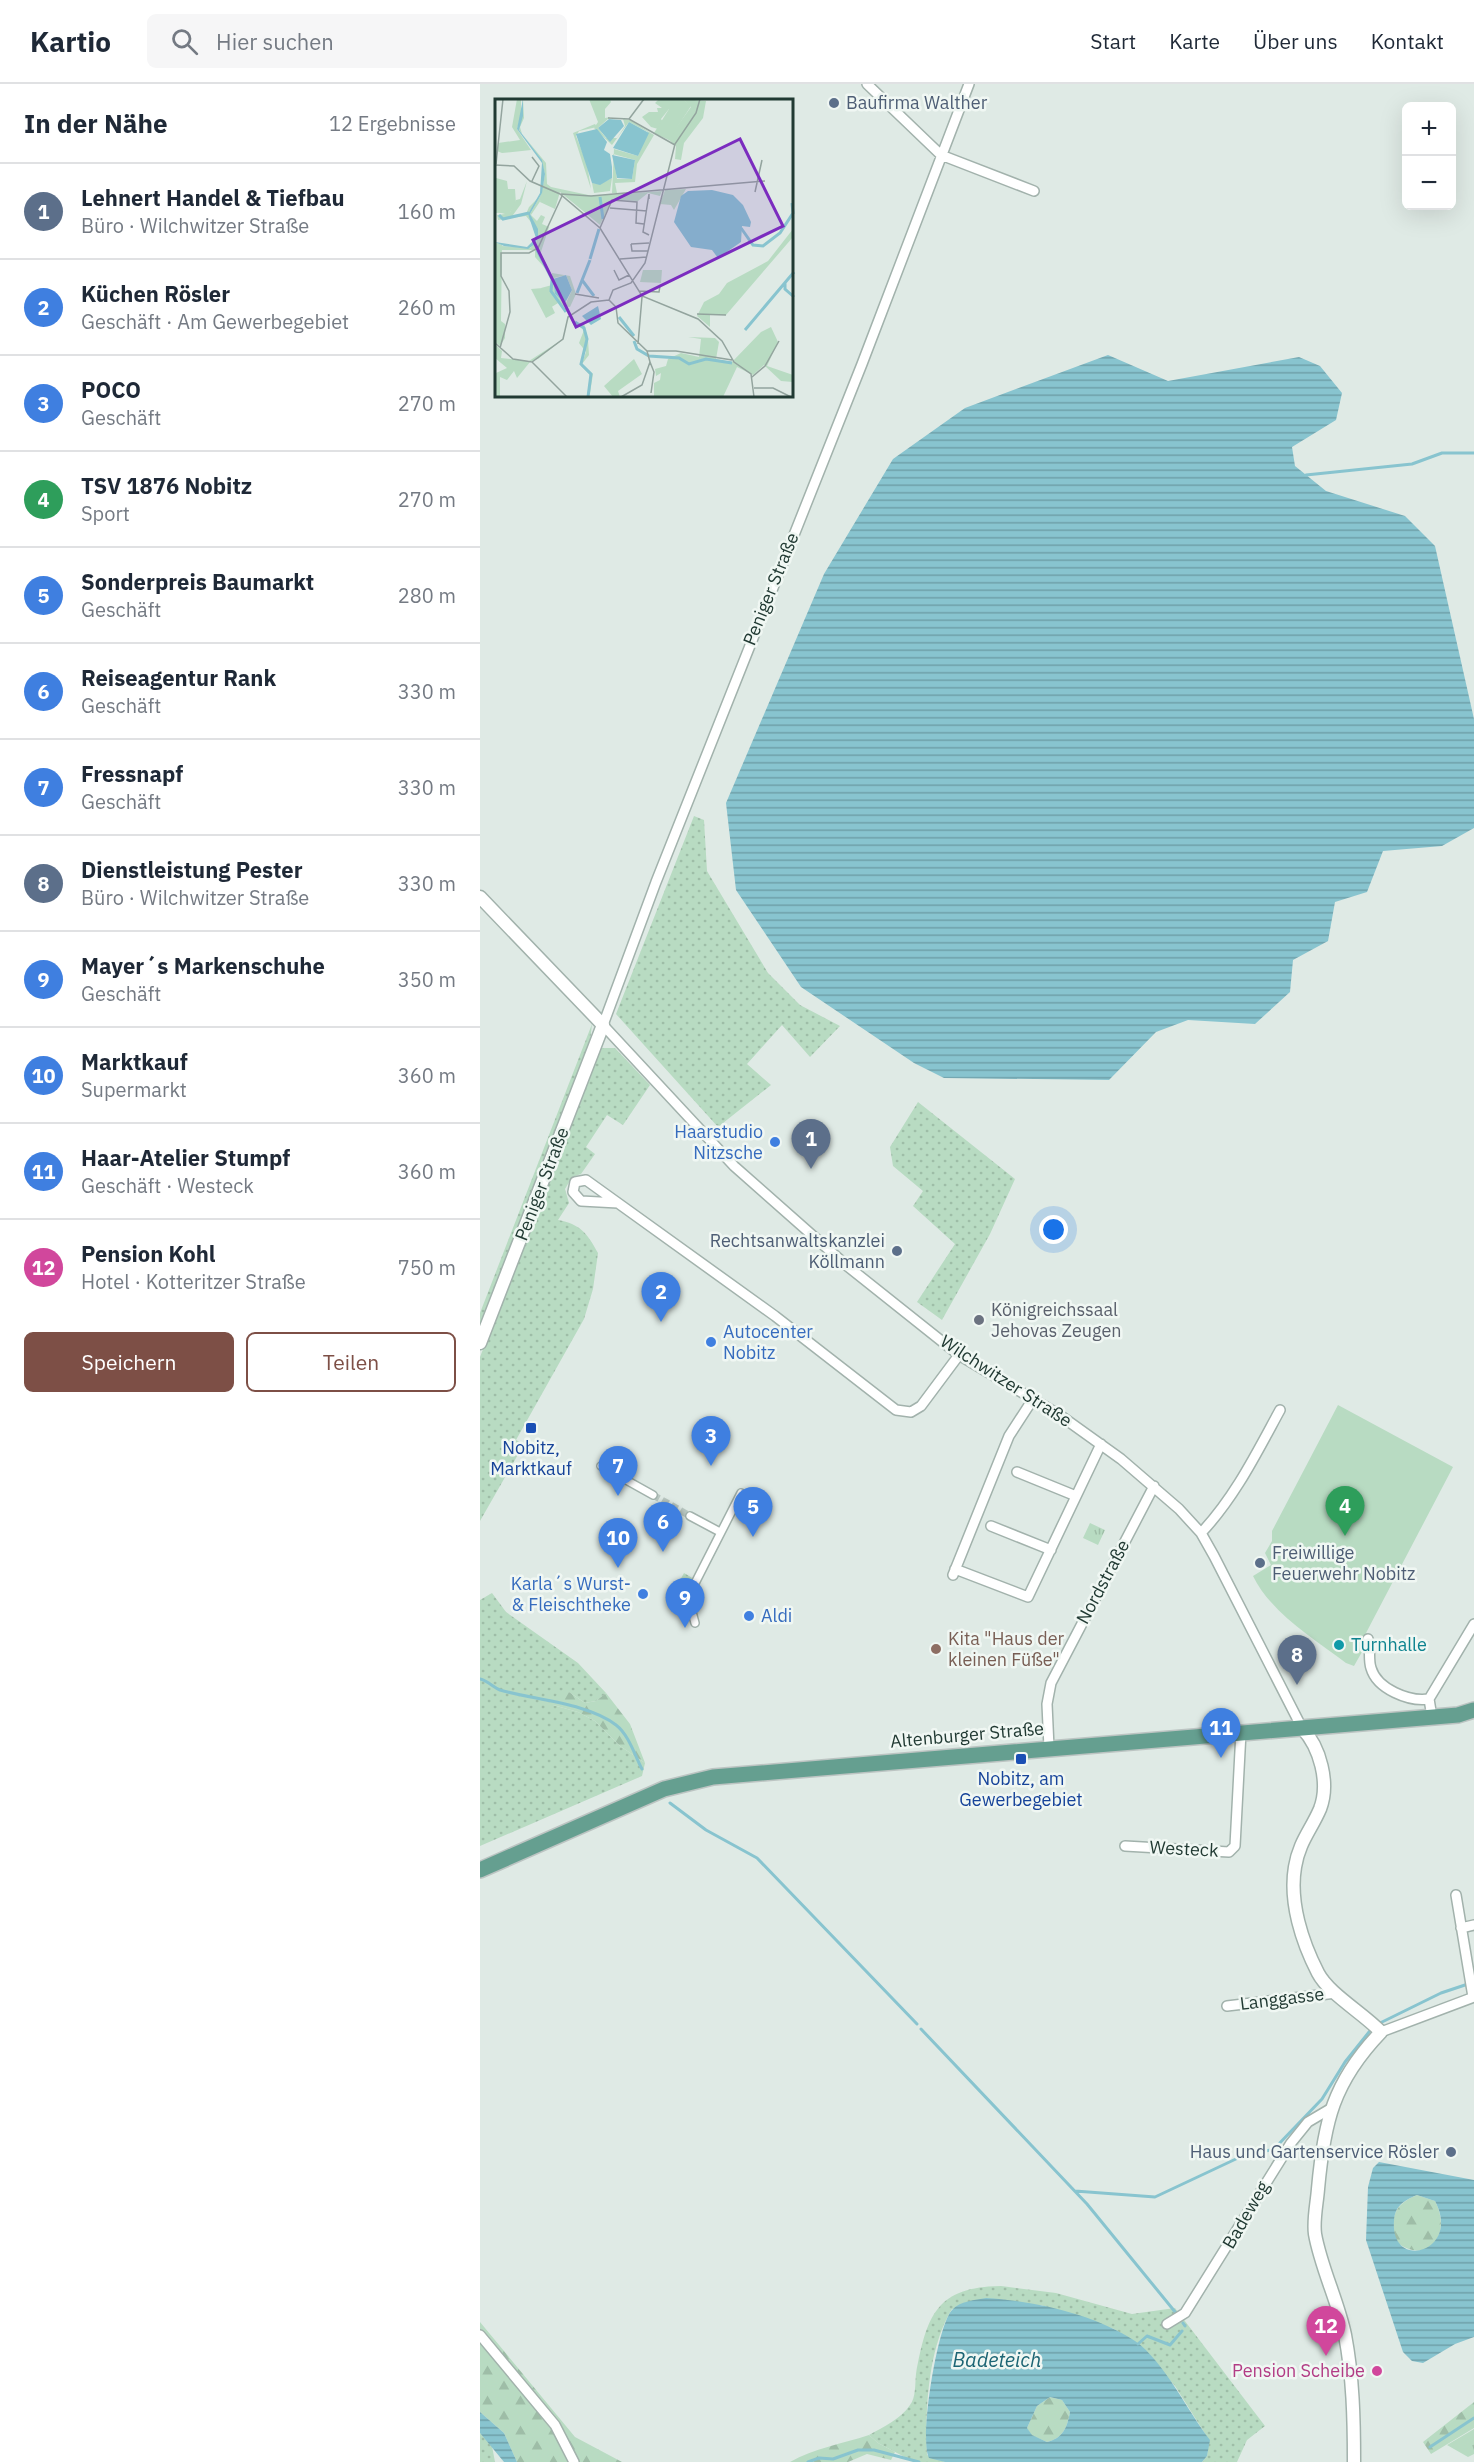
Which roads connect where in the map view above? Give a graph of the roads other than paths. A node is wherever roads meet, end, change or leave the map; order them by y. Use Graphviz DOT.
graph roads {
  1 [pos="867,84"];
  2 [pos="969,84"];
  3 [pos="940,154"];
  4 [pos="1034,191"];
  5 [pos="480,897"];
  6 [pos="603,1025"];
  7 [pos="618,1203"];
  8 [pos="480,1343"];
  9 [pos="959,1355"];
  10 [pos="1033,1399"];
  11 [pos="1280,1410"];
  12 [pos="1101,1444"];
  13 [pos="601,1466"];
  14 [pos="1017,1472"];
  15 [pos="1154,1486"];
  16 [pos="741,1493"];
  17 [pos="653,1495"];
  18 [pos="1076,1496"];
  19 [pos="690,1516"];
  20 [pos="991,1526"];
  21 [pos="720,1532"];
  22 [pos="1201,1533"];
  23 [pos="1051,1550"];
  24 [pos="695,1623"];
  25 [pos="1474,1624"];
  26 [pos="1368,1640"];
  27 [pos="1429,1699"];
  28 [pos="1474,1710"];
  29 [pos="1432,1717"];
  30 [pos="1302,1728"];
  31 [pos="1241,1732"];
  32 [pos="1049,1748"];
  33 [pos="1125,1846"];
  34 [pos="480,1870"];
  35 [pos="1456,1895"];
  36 [pos="1474,1925"];
  37 [pos="1461,1928"];
  38 [pos="1472,1990"];
  39 [pos="1336,1993"];
  40 [pos="1227,2006"];
  41 [pos="1377,2028"];
  42 [pos="1330,2109"];
  43 [pos="1167,2324"];
  44 [pos="480,2335"];
  45 [pos="574,2462"];
  46 [pos="1354,2462"];
  1 -- 3 [label="street"];
  2 -- 3 [label="street, Peniger Straße"];
  3 -- 4 [label="street"];
  3 -- 6 [label="street, Peniger Straße"];
  5 -- 6 [label="street"];
  6 -- 8 [label="street, Peniger Straße"];
  6 -- 9 [label="street, Wilchwitzer Straße"];
  7 -- 9 [label="street"];
  9 -- 10 [label="street, Wilchwitzer Straße"];
  10 -- 12 [label="street, Wilchwitzer Straße"];
  10 -- 23 [label="street"];
  11 -- 22 [label="street"];
  12 -- 15 [label="street, Wilchwitzer Straße"];
  12 -- 18 [label="street"];
  13 -- 17 [label="street"];
  14 -- 18 [label="street"];
  15 -- 22 [label="street, Wilchwitzer Straße"];
  15 -- 32 [label="street, Nordstraße"];
  16 -- 21 [label="street"];
  18 -- 23 [label="street"];
  19 -- 21 [label="street"];
  20 -- 23 [label="street"];
  21 -- 24 [label="street"];
  22 -- 30 [label="street, Wilchwitzer Straße"];
  25 -- 27 [label="street"];
  26 -- 27 [label="street"];
  27 -- 29 [label="street"];
  28 -- 29 [label="main road, Altenburger Straße"];
  29 -- 30 [label="main road, Altenburger Straße"];
  30 -- 31 [label="main road, Altenburger Straße"];
  30 -- 39 [label="street, Langgasse"];
  31 -- 32 [label="main road, Altenburger Straße"];
  31 -- 33 [label="street, Westeck"];
  32 -- 34 [label="main road, Altenburger Straße"];
  35 -- 37 [label="street"];
  36 -- 37 [label="street"];
  37 -- 38 [label="street"];
  38 -- 41 [label="street"];
  39 -- 40 [label="street, Langgasse"];
  39 -- 41 [label="street, Langgasse"];
  41 -- 42 [label="street"];
  42 -- 43 [label="street, Badeweg"];
  42 -- 46 [label="street"];
  44 -- 45 [label="street"];
}
